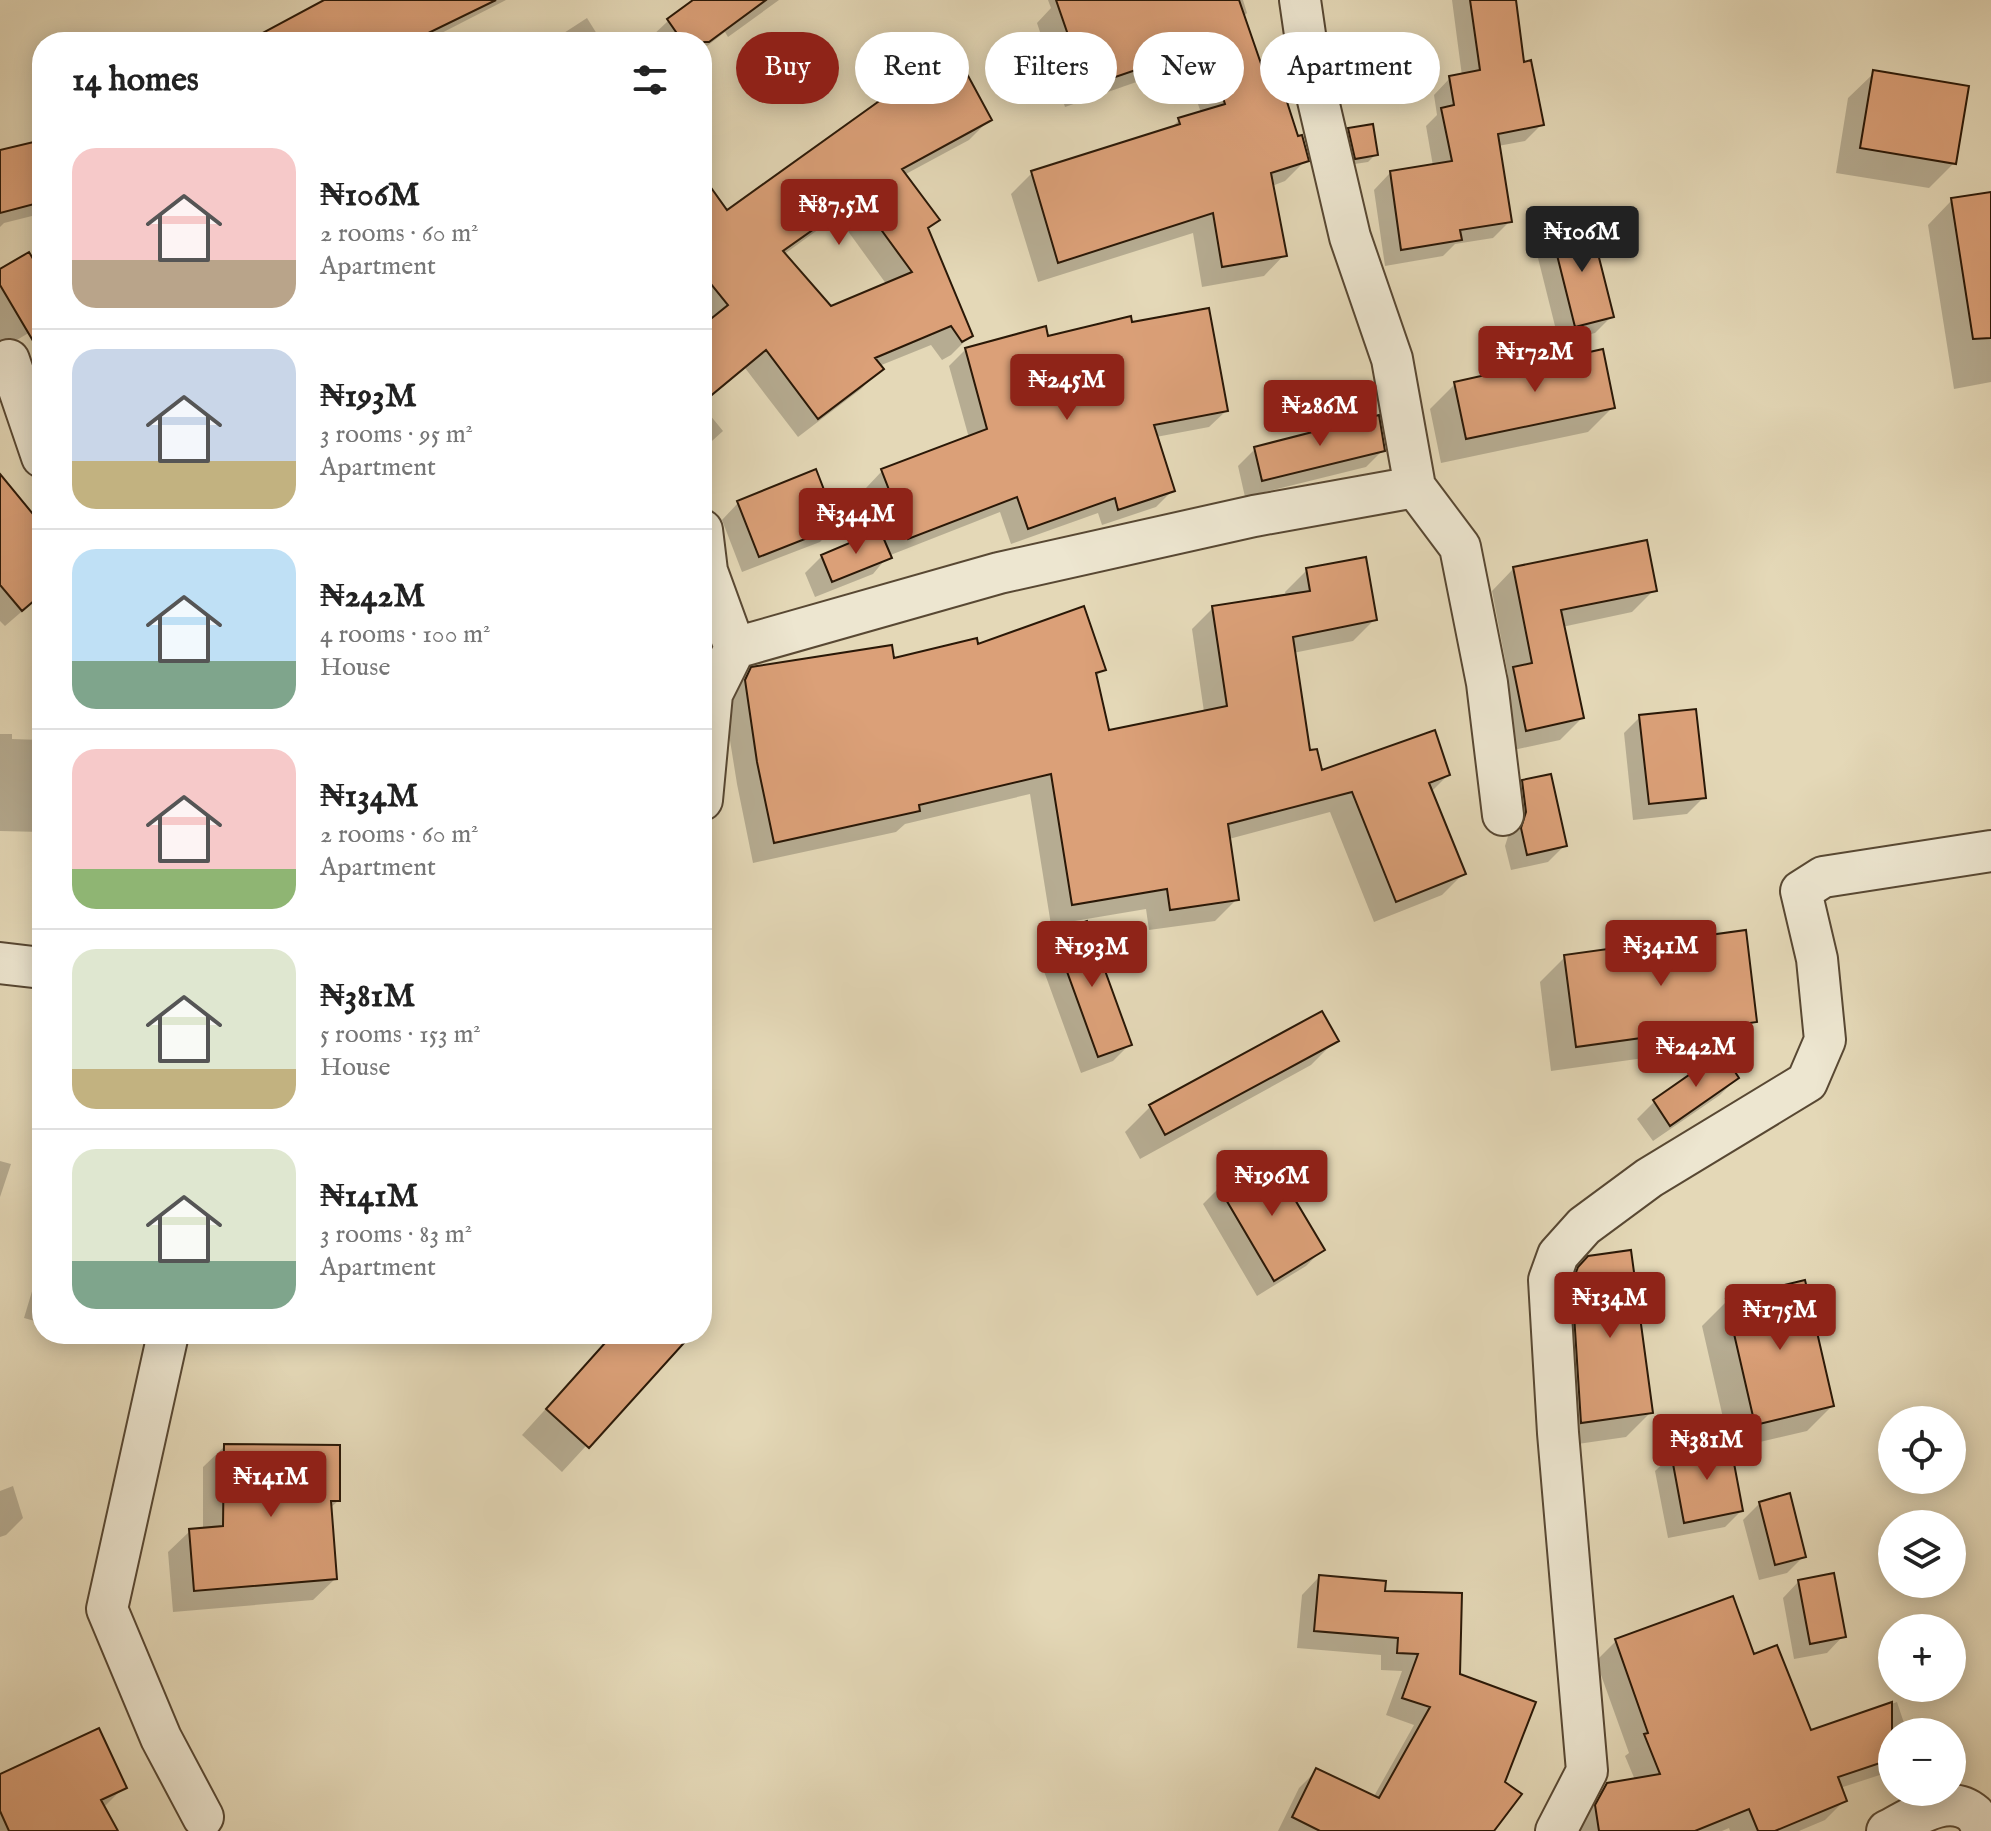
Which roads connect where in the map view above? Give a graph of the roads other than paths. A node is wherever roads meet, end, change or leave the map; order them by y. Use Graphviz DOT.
graph roads {
  1 [pos="1300,0"];
  2 [pos="9,360"];
  3 [pos="32,428"];
  4 [pos="1415,487"];
  5 [pos="712,585"];
  6 [pos="735,648"];
  7 [pos="712,694"];
  8 [pos="1503,815"];
  9 [pos="1991,851"];
  10 [pos="0,963"];
  11 [pos="32,967"];
  12 [pos="166,1344"];
  13 [pos="203,1817"];
  14 [pos="1556,1831"];
  15 [pos="1887,1831"];
  16 [pos="1983,1831"];
  1 -- 4 [label="street"];
  2 -- 3 [label="street"];
  4 -- 6 [label="street"];
  4 -- 8 [label="street"];
  5 -- 6 [label="street"];
  6 -- 7 [label="street"];
  9 -- 14 [label="street"];
  10 -- 11 [label="street"];
  12 -- 13 [label="street"];
  15 -- 16 [label="street"];
}
